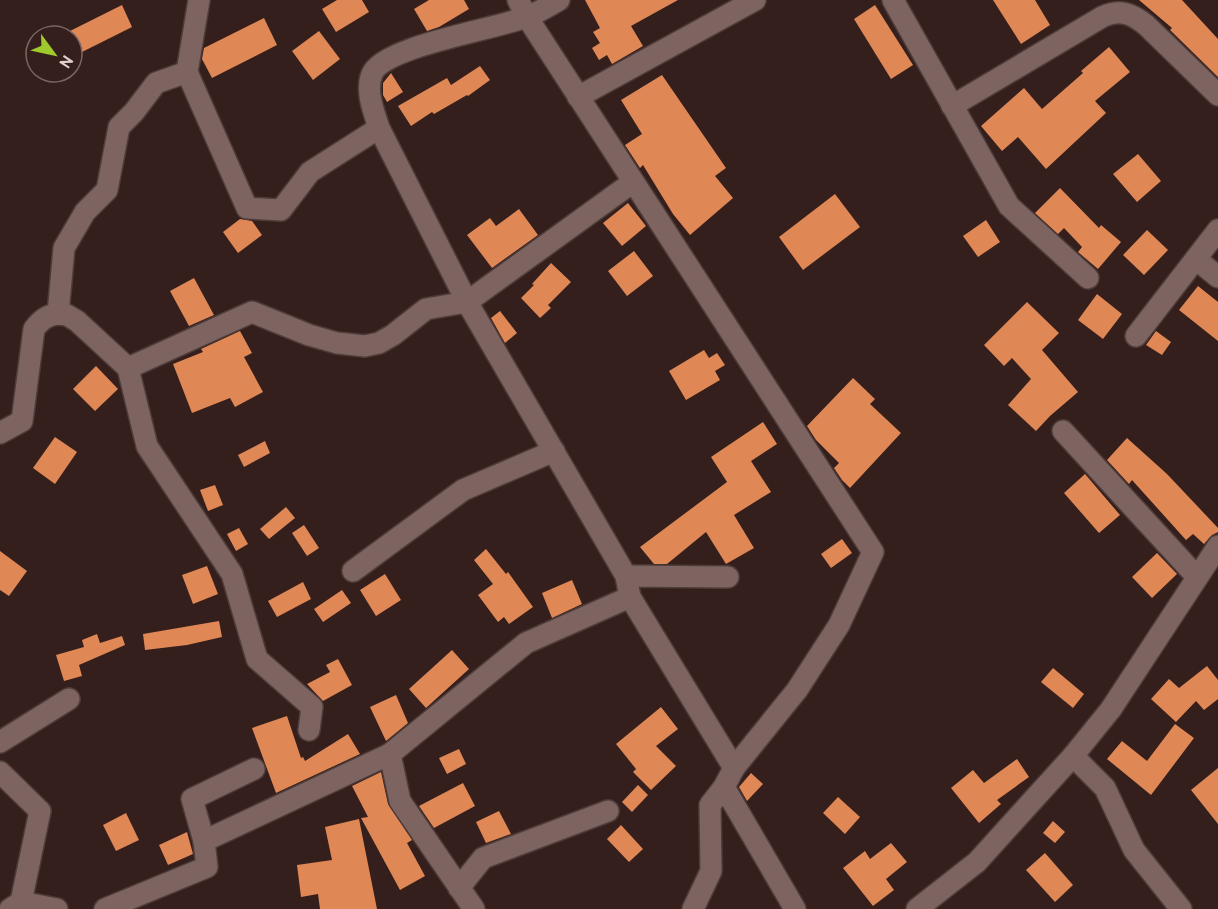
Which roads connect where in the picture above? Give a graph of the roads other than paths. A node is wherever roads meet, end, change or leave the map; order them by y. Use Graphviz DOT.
graph roads {
  1 [pos="199,0"];
  2 [pos="559,0"];
  3 [pos="755,0"];
  4 [pos="893,0"];
  5 [pos="522,9"];
  6 [pos="187,72"];
  7 [pos="1218,95"];
  8 [pos="578,97"];
  9 [pos="952,106"];
  10 [pos="379,128"];
  11 [pos="633,182"];
  12 [pos="1218,230"];
  13 [pos="1196,259"];
  14 [pos="1218,277"];
  15 [pos="1088,278"];
  16 [pos="467,302"];
  17 [pos="58,314"];
  18 [pos="1136,336"];
  19 [pos="128,368"];
  20 [pos="1063,431"];
  21 [pos="0,433"];
  22 [pos="554,451"];
  23 [pos="1218,546"];
  24 [pos="353,571"];
  25 [pos="626,576"];
  26 [pos="1197,576"];
  27 [pos="728,577"];
  28 [pos="630,597"];
  29 [pos="69,699"];
  30 [pos="309,730"];
  31 [pos="0,742"];
  32 [pos="390,754"];
  33 [pos="1073,756"];
  34 [pos="254,769"];
  35 [pos="0,772"];
  36 [pos="729,778"];
  37 [pos="608,811"];
  38 [pos="204,841"];
  39 [pos="459,888"];
  40 [pos="15,905"];
  41 [pos="57,909"];
  42 [pos="105,909"];
  43 [pos="474,909"];
  44 [pos="693,909"];
  45 [pos="795,909"];
  46 [pos="917,909"];
  47 [pos="1181,909"];
  1 -- 6 [label="street"];
  2 -- 5 [label="street"];
  3 -- 8 [label="street"];
  4 -- 9 [label="street"];
  5 -- 8 [label="street"];
  5 -- 10 [label="street"];
  6 -- 10 [label="street"];
  6 -- 17 [label="street"];
  7 -- 9 [label="street"];
  8 -- 11 [label="street"];
  9 -- 15 [label="street"];
  10 -- 16 [label="street"];
  11 -- 16 [label="street"];
  11 -- 36 [label="street"];
  12 -- 13 [label="street"];
  13 -- 14 [label="street"];
  13 -- 18 [label="street"];
  16 -- 19 [label="street"];
  16 -- 22 [label="street"];
  17 -- 19 [label="street"];
  17 -- 21 [label="street"];
  19 -- 30 [label="street"];
  20 -- 26 [label="street"];
  22 -- 24 [label="street"];
  22 -- 25 [label="street"];
  23 -- 26 [label="street"];
  25 -- 27 [label="street"];
  25 -- 28 [label="street"];
  26 -- 33 [label="street"];
  28 -- 32 [label="street"];
  28 -- 36 [label="street"];
  29 -- 31 [label="street"];
  32 -- 38 [label="street"];
  32 -- 39 [label="street"];
  33 -- 46 [label="street"];
  33 -- 47 [label="street"];
  34 -- 38 [label="street"];
  35 -- 40 [label="street"];
  36 -- 44 [label="street"];
  36 -- 45 [label="street"];
  37 -- 39 [label="street"];
  38 -- 42 [label="street"];
  39 -- 43 [label="street"];
  40 -- 41 [label="street"];
}
